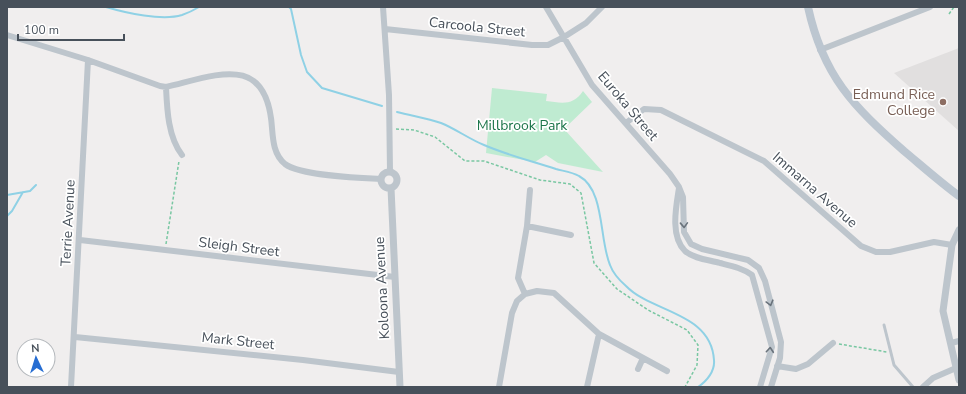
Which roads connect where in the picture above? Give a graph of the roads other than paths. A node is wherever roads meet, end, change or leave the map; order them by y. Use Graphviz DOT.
graph roads {
  1 [pos="383,7"];
  2 [pos="546,7"];
  3 [pos="602,7"];
  4 [pos="808,7"];
  5 [pos="930,7"];
  6 [pos="385,29"];
  7 [pos="7,35"];
  8 [pos="564,38"];
  9 [pos="820,50"];
  10 [pos="88,60"];
  11 [pos="166,87"];
  12 [pos="626,123"];
  13 [pos="182,155"];
  14 [pos="390,172"];
  15 [pos="381,179"];
  16 [pos="679,187"];
  17 [pos="391,188"];
  18 [pos="530,190"];
  19 [pos="959,196"];
  20 [pos="527,226"];
  21 [pos="959,230"];
  22 [pos="571,235"];
  23 [pos="80,240"];
  24 [pos="952,245"];
  25 [pos="394,277"];
  26 [pos="524,294"];
  27 [pos="884,325"];
  28 [pos="599,334"];
  29 [pos="75,337"];
  30 [pos="959,341"];
  31 [pos="833,343"];
  32 [pos="951,343"];
  33 [pos="642,358"];
  34 [pos="778,366"];
  35 [pos="956,368"];
  36 [pos="638,369"];
  37 [pos="667,371"];
  38 [pos="399,372"];
  39 [pos="959,380"];
  40 [pos="71,387"];
  41 [pos="400,387"];
  42 [pos="499,387"];
  43 [pos="587,387"];
  44 [pos="760,387"];
  45 [pos="771,387"];
  46 [pos="913,387"];
  47 [pos="923,387"];
  1 -- 6 [label="street"];
  2 -- 8 [label="street, Euroka Street"];
  3 -- 8 [label="street, Carcoola Street"];
  4 -- 9 [label="main road"];
  5 -- 9 [label="street"];
  6 -- 8 [label="street, Carcoola Street"];
  6 -- 14 [label="street"];
  7 -- 10 [label="street"];
  8 -- 12 [label="street, Euroka Street"];
  9 -- 19 [label="main road"];
  10 -- 11 [label="street"];
  10 -- 23 [label="street, Terrie Avenue"];
  11 -- 13 [label="street"];
  11 -- 15 [label="street"];
  12 -- 16 [label="street, Euroka Street"];
  12 -- 24 [label="street, Immarna Avenue"];
  14 -- 15 [label="street"];
  14 -- 17 [label="street"];
  15 -- 17 [label="street"];
  16 -- 34 [label="street, Euroka Street, one-way"];
  44 -- 16 [label="street, one-way"];
  17 -- 25 [label="street, Koloona Avenue"];
  18 -- 20 [label="street"];
  20 -- 22 [label="street"];
  20 -- 26 [label="street"];
  21 -- 24 [label="street"];
  23 -- 25 [label="street, Sleigh Street"];
  23 -- 29 [label="street, Terrie Avenue"];
  24 -- 32 [label="street"];
  25 -- 38 [label="street, Koloona Avenue"];
  26 -- 28 [label="street"];
  26 -- 42 [label="street"];
  27 -- 46 [label="lane"];
  28 -- 33 [label="street"];
  28 -- 43 [label="street"];
  29 -- 38 [label="street, Mark Street"];
  29 -- 40 [label="street, Terrie Avenue"];
  30 -- 32 [label="street"];
  31 -- 34 [label="street"];
  32 -- 35 [label="street"];
  33 -- 36 [label="street"];
  33 -- 37 [label="street"];
  34 -- 45 [label="street, Euroka Street"];
  35 -- 39 [label="street"];
  35 -- 47 [label="street"];
  38 -- 41 [label="street, Koloona Avenue"];
}
